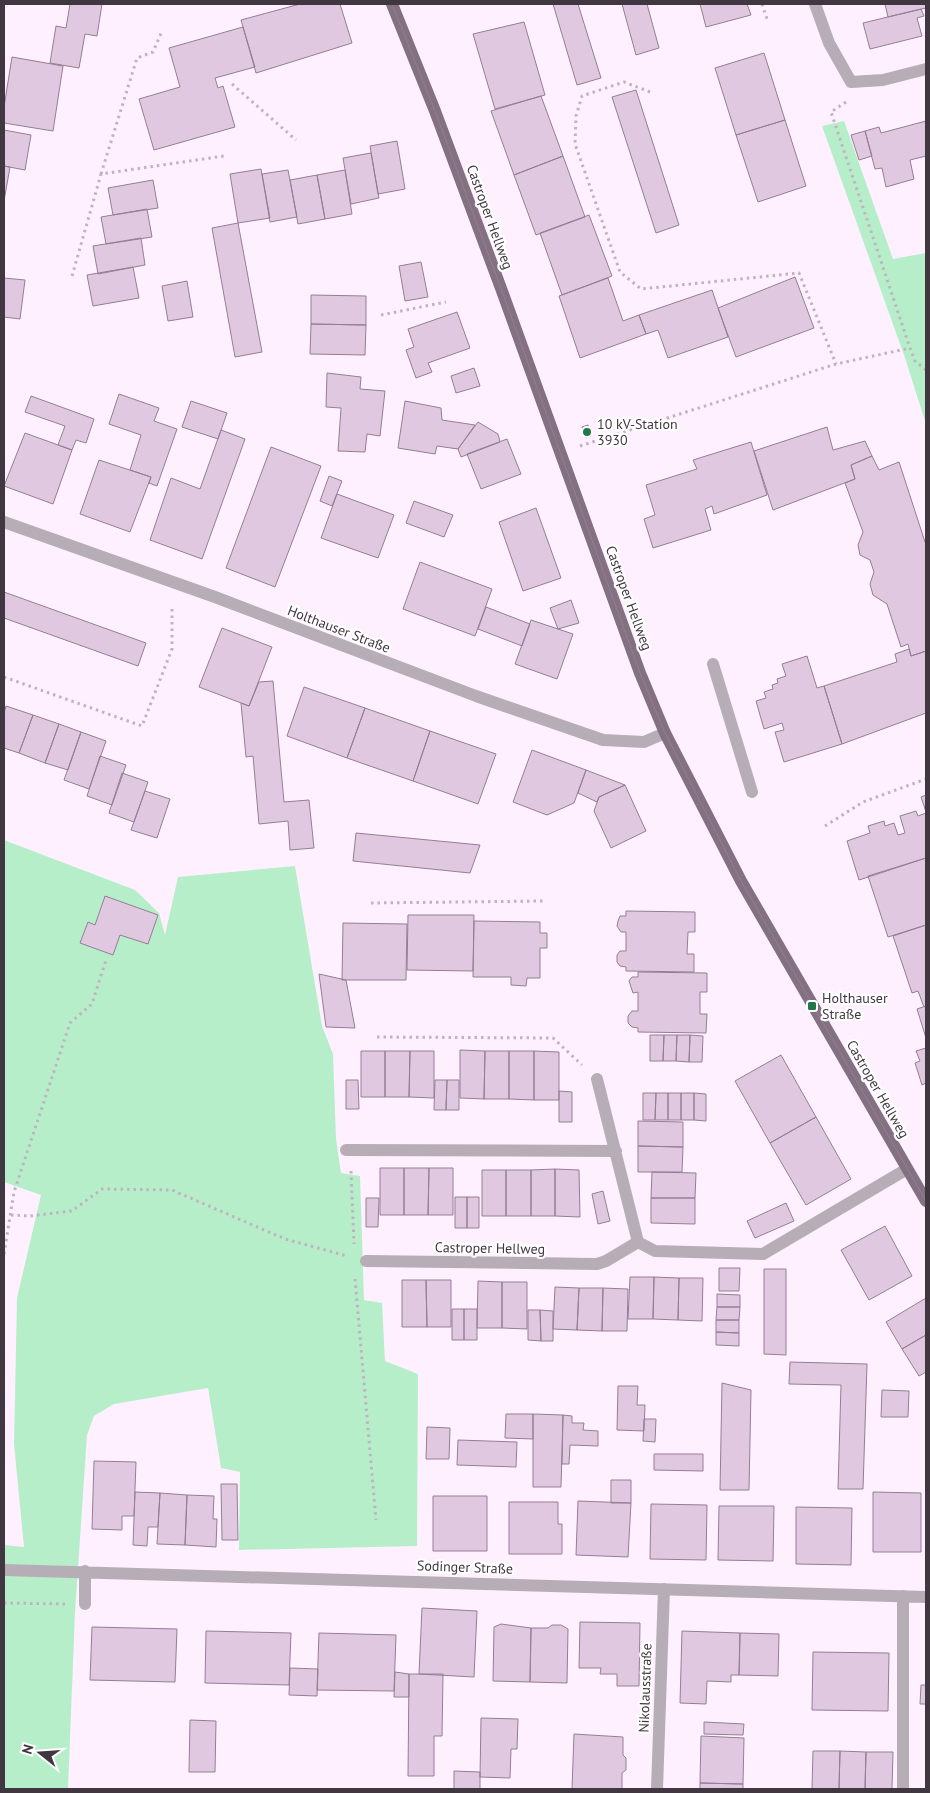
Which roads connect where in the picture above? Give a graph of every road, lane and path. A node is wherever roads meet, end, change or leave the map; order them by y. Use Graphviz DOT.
graph roads {
  1 [pos="392,4"];
  2 [pos="762,4"];
  3 [pos="815,4"];
  4 [pos="768,22"];
  5 [pos="162,32"];
  6 [pos="926,69"];
  7 [pos="232,84"];
  8 [pos="650,92"];
  9 [pos="854,98"];
  10 [pos="296,140"];
  11 [pos="224,156"];
  12 [pos="101,174"];
  13 [pos="72,276"];
  14 [pos="446,302"];
  15 [pos="381,315"];
  16 [pos="910,348"];
  17 [pos="836,364"];
  18 [pos="926,370"];
  19 [pos="560,452"];
  20 [pos="4,522"];
  21 [pos="172,581"];
  22 [pos="713,664"];
  23 [pos="4,678"];
  24 [pos="665,733"];
  25 [pos="926,779"];
  26 [pos="752,792"];
  27 [pos="824,826"];
  28 [pos="543,901"];
  29 [pos="371,902"];
  30 [pos="106,960"];
  31 [pos="377,1037"];
  32 [pos="597,1079"];
  33 [pos="346,1150"];
  34 [pos="616,1150"];
  35 [pos="908,1169"];
  36 [pos="926,1201"];
  37 [pos="11,1215"];
  38 [pos="638,1242"];
  39 [pos="4,1254"];
  40 [pos="360,1260"];
  41 [pos="376,1520"];
  42 [pos="4,1570"];
  43 [pos="85,1571"];
  44 [pos="664,1589"];
  45 [pos="903,1596"];
  46 [pos="926,1597"];
  47 [pos="4,1603"];
  48 [pos="85,1604"];
  49 [pos="657,1789"];
  50 [pos="903,1789"];
  1 -- 19 [label="main road, Castroper Hellweg"];
  2 -- 4 [label="path"];
  3 -- 6 [label="street"];
  5 -- 12 [label="path"];
  7 -- 10 [label="path"];
  8 -- 17 [label="path"];
  9 -- 16 [label="path"];
  11 -- 12 [label="path"];
  12 -- 13 [label="path"];
  14 -- 15 [label="path"];
  16 -- 17 [label="path"];
  16 -- 18 [label="path"];
  17 -- 19 [label="path"];
  19 -- 24 [label="main road, Castroper Hellweg"];
  20 -- 21 [label="street, Holthauser Straße"];
  21 -- 23 [label="path"];
  21 -- 24 [label="street, Holthauser Straße"];
  22 -- 26 [label="street"];
  24 -- 35 [label="main road, Castroper Hellweg"];
  25 -- 27 [label="path"];
  28 -- 29 [label="path"];
  30 -- 37 [label="path"];
  31 -- 32 [label="path"];
  32 -- 34 [label="street"];
  33 -- 34 [label="street"];
  33 -- 40 [label="path"];
  34 -- 38 [label="street"];
  35 -- 36 [label="main road, Castroper Hellweg"];
  35 -- 38 [label="street"];
  37 -- 39 [label="path"];
  37 -- 40 [label="path"];
  38 -- 40 [label="street, Castroper Hellweg"];
  40 -- 41 [label="path"];
  42 -- 43 [label="street, Sodinger Straße"];
  43 -- 44 [label="street, Sodinger Straße"];
  43 -- 48 [label="street"];
  44 -- 45 [label="street, Sodinger Straße"];
  44 -- 49 [label="street, Nikolausstraße"];
  45 -- 46 [label="street, Sodinger Straße"];
  45 -- 50 [label="street"];
  47 -- 48 [label="path"];
}
